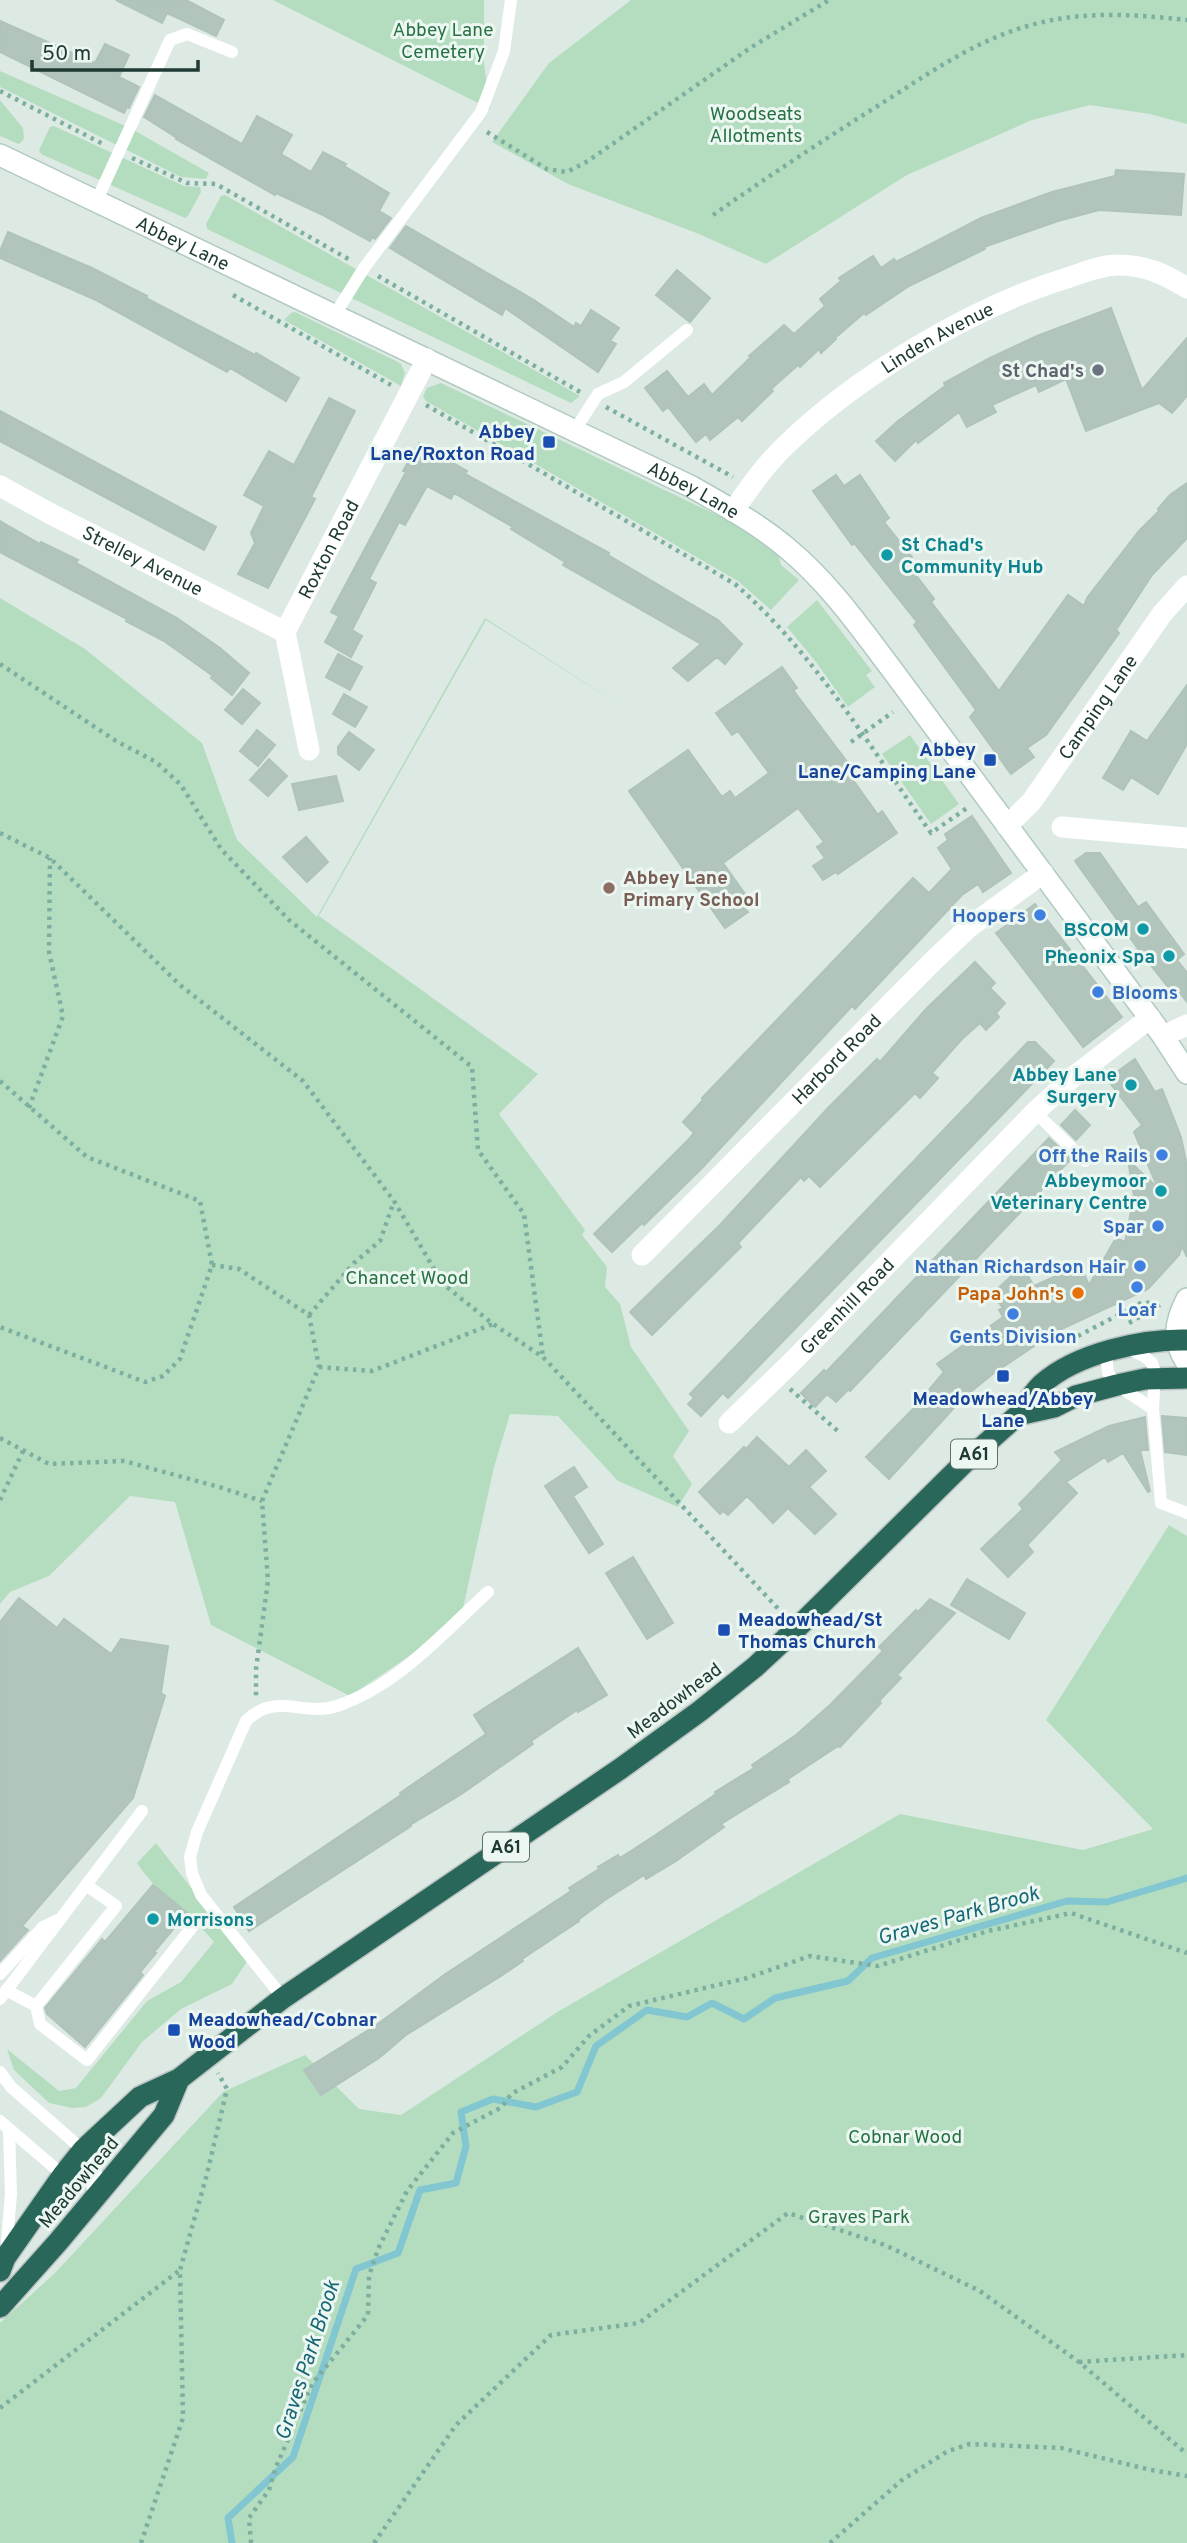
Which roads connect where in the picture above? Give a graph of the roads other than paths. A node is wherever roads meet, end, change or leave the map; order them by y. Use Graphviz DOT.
graph roads {
  1 [pos="511,0"];
  2 [pos="232,52"];
  3 [pos="0,155"];
  4 [pos="97,200"];
  5 [pos="1187,288"];
  6 [pos="334,316"];
  7 [pos="687,330"];
  8 [pos="427,359"];
  9 [pos="575,430"];
  10 [pos="0,486"];
  11 [pos="733,511"];
  12 [pos="1187,586"];
  13 [pos="285,632"];
  14 [pos="309,750"];
  15 [pos="1007,826"];
  16 [pos="1062,827"];
  17 [pos="1187,838"];
  18 [pos="1042,873"];
  19 [pos="1150,1018"];
  20 [pos="1187,1025"];
  21 [pos="1163,1036"];
  22 [pos="1187,1073"];
  23 [pos="1035,1112"];
  24 [pos="1085,1161"];
  25 [pos="642,1255"];
  26 [pos="1187,1299"];
  27 [pos="1181,1340"];
  28 [pos="1115,1349"];
  29 [pos="1187,1363"];
  30 [pos="1187,1378"];
  31 [pos="1155,1379"];
  32 [pos="1117,1385"];
  33 [pos="1153,1409"];
  34 [pos="1018,1415"];
  35 [pos="729,1423"];
  36 [pos="1187,1513"];
  37 [pos="488,1592"];
  38 [pos="142,1811"];
  39 [pos="86,1885"];
  40 [pos="61,1918"];
  41 [pos="193,1926"];
  42 [pos="0,1974"];
  43 [pos="3,1994"];
  44 [pos="283,1998"];
  45 [pos="36,2006"];
  46 [pos="0,2072"];
  47 [pos="178,2079"];
  48 [pos="5,2126"];
  49 [pos="83,2150"];
  50 [pos="63,2175"];
  51 [pos="93,2188"];
  52 [pos="3,2264"];
  53 [pos="0,2307"];
  1 -- 6 [label="lane"];
  2 -- 4 [label="lane"];
  3 -- 4 [label="street, Abbey Lane"];
  4 -- 6 [label="street, Abbey Lane"];
  5 -- 11 [label="street, Linden Avenue"];
  6 -- 8 [label="street, Abbey Lane"];
  7 -- 9 [label="lane"];
  8 -- 9 [label="street, Abbey Lane"];
  8 -- 13 [label="street, Roxton Road"];
  9 -- 11 [label="street, Abbey Lane"];
  10 -- 13 [label="street, Strelley Avenue"];
  11 -- 15 [label="street, Abbey Lane"];
  12 -- 15 [label="street, Camping Lane"];
  13 -- 14 [label="street"];
  15 -- 18 [label="street, Abbey Lane"];
  16 -- 17 [label="street"];
  18 -- 19 [label="street, Abbey Lane"];
  18 -- 25 [label="street, Harbord Road"];
  19 -- 21 [label="street, Abbey Lane"];
  19 -- 23 [label="street, Greenhill Road"];
  20 -- 21 [label="street"];
  21 -- 22 [label="street, Abbey Lane"];
  23 -- 24 [label="lane"];
  23 -- 35 [label="street, Greenhill Road"];
  26 -- 27 [label="street"];
  27 -- 28 [label="highway, A61"];
  27 -- 29 [label="street"];
  28 -- 31 [label="lane"];
  28 -- 32 [label="lane"];
  28 -- 34 [label="highway, A61"];
  30 -- 31 [label="highway, Meadowhead / A61"];
  31 -- 32 [label="highway, Meadowhead / A61"];
  31 -- 33 [label="lane"];
  32 -- 33 [label="lane"];
  32 -- 34 [label="highway, Meadowhead / A61"];
  33 -- 36 [label="lane"];
  34 -- 44 [label="highway, Meadowhead / A61"];
  37 -- 44 [label="lane"];
  38 -- 39 [label="lane"];
  39 -- 40 [label="lane"];
  39 -- 45 [label="lane"];
  40 -- 42 [label="lane"];
  40 -- 43 [label="lane"];
  41 -- 45 [label="lane"];
  43 -- 45 [label="lane"];
  44 -- 47 [label="highway, Meadowhead / A61"];
  46 -- 49 [label="lane"];
  47 -- 49 [label="highway, Meadowhead / A61"];
  47 -- 51 [label="highway, Meadowhead"];
  48 -- 50 [label="lane"];
  48 -- 52 [label="lane"];
  49 -- 50 [label="highway, Meadowhead / A61"];
  49 -- 51 [label="lane"];
  50 -- 51 [label="lane"];
  50 -- 52 [label="highway, Meadowhead / A61"];
  51 -- 53 [label="highway, Meadowhead"];
}
